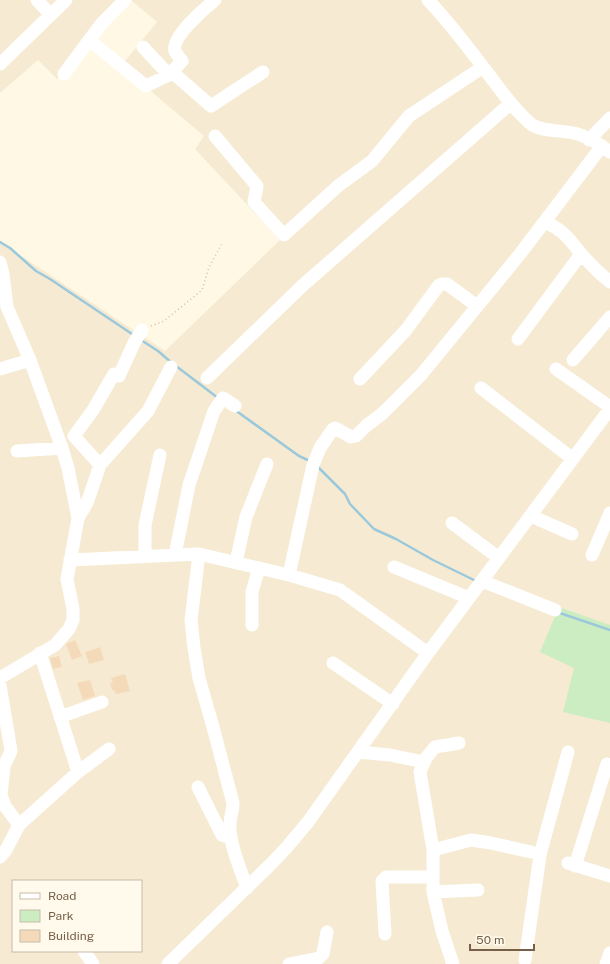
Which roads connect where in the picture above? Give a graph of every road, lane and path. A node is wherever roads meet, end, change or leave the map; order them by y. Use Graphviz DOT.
graph roads {
  1 [pos="37,0"];
  2 [pos="66,0"];
  3 [pos="125,0"];
  4 [pos="215,0"];
  5 [pos="433,2"];
  6 [pos="200,4"];
  7 [pos="51,15"];
  8 [pos="89,40"];
  9 [pos="143,46"];
  10 [pos="0,64"];
  11 [pos="483,67"];
  12 [pos="263,72"];
  13 [pos="64,74"];
  14 [pos="170,74"];
  15 [pos="510,104"];
  16 [pos="610,118"];
  17 [pos="215,136"];
  18 [pos="590,140"];
  19 [pos="606,149"];
  20 [pos="545,222"];
  21 [pos="223,242"];
  22 [pos="581,254"];
  23 [pos="0,262"];
  24 [pos="610,282"];
  25 [pos="477,306"];
  26 [pos="610,317"];
  27 [pos="139,335"];
  28 [pos="518,339"];
  29 [pos="30,360"];
  30 [pos="573,360"];
  31 [pos="171,367"];
  32 [pos="0,369"];
  33 [pos="556,369"];
  34 [pos="207,378"];
  35 [pos="360,379"];
  36 [pos="481,388"];
  37 [pos="235,406"];
  38 [pos="608,414"];
  39 [pos="62,448"];
  40 [pos="17,451"];
  41 [pos="160,455"];
  42 [pos="573,459"];
  43 [pos="267,464"];
  44 [pos="100,465"];
  45 [pos="610,513"];
  46 [pos="531,516"];
  47 [pos="78,518"];
  48 [pos="452,523"];
  49 [pos="572,534"];
  50 [pos="199,554"];
  51 [pos="175,555"];
  52 [pos="592,555"];
  53 [pos="145,556"];
  54 [pos="499,558"];
  55 [pos="70,560"];
  56 [pos="236,562"];
  57 [pos="394,567"];
  58 [pos="259,568"];
  59 [pos="289,575"];
  60 [pos="482,582"];
  61 [pos="469,598"];
  62 [pos="555,610"];
  63 [pos="252,625"];
  64 [pos="40,653"];
  65 [pos="428,653"];
  66 [pos="333,663"];
  67 [pos="0,678"];
  68 [pos="0,685"];
  69 [pos="2,700"];
  70 [pos="102,702"];
  71 [pos="392,704"];
  72 [pos="60,717"];
  73 [pos="459,743"];
  74 [pos="109,749"];
  75 [pos="358,752"];
  76 [pos="568,752"];
  77 [pos="424,762"];
  78 [pos="607,764"];
  79 [pos="78,772"];
  80 [pos="198,787"];
  81 [pos="19,825"];
  82 [pos="231,838"];
  83 [pos="433,850"];
  84 [pos="531,852"];
  85 [pos="0,857"];
  86 [pos="610,876"];
  87 [pos="433,878"];
  88 [pos="247,888"];
  89 [pos="478,890"];
  90 [pos="433,892"];
  91 [pos="328,932"];
  92 [pos="384,934"];
  93 [pos="86,952"];
  94 [pos="610,953"];
  95 [pos="525,960"];
  96 [pos="93,964"];
  97 [pos="168,964"];
  98 [pos="289,964"];
  99 [pos="453,964"];
  100 [pos="606,964"];
  1 -- 7 [label="street"];
  2 -- 7 [label="street"];
  3 -- 8 [label="street"];
  4 -- 6 [label="street"];
  5 -- 11 [label="street"];
  6 -- 14 [label="street"];
  7 -- 10 [label="street"];
  8 -- 13 [label="street"];
  8 -- 14 [label="street"];
  9 -- 14 [label="street"];
  11 -- 15 [label="street"];
  11 -- 17 [label="street"];
  12 -- 14 [label="street"];
  15 -- 18 [label="street"];
  15 -- 34 [label="street"];
  16 -- 18 [label="street"];
  18 -- 19 [label="street"];
  19 -- 20 [label="street"];
  20 -- 22 [label="street"];
  20 -- 25 [label="street"];
  21 -- 27 [label="path"];
  22 -- 24 [label="street"];
  22 -- 28 [label="street"];
  23 -- 29 [label="street"];
  25 -- 35 [label="street"];
  25 -- 59 [label="street"];
  26 -- 30 [label="street"];
  27 -- 44 [label="street"];
  29 -- 32 [label="street"];
  29 -- 39 [label="street"];
  31 -- 44 [label="street"];
  33 -- 38 [label="street"];
  36 -- 42 [label="street"];
  37 -- 51 [label="street"];
  38 -- 42 [label="street"];
  39 -- 40 [label="street"];
  39 -- 47 [label="street"];
  41 -- 53 [label="street"];
  42 -- 46 [label="street"];
  43 -- 56 [label="street"];
  44 -- 47 [label="street"];
  45 -- 52 [label="street"];
  46 -- 49 [label="street"];
  46 -- 54 [label="street"];
  47 -- 55 [label="street"];
  48 -- 54 [label="street"];
  50 -- 51 [label="street"];
  50 -- 56 [label="street"];
  50 -- 82 [label="street"];
  51 -- 53 [label="street"];
  53 -- 55 [label="street"];
  54 -- 60 [label="street"];
  55 -- 64 [label="street"];
  56 -- 58 [label="street"];
  57 -- 61 [label="street"];
  58 -- 59 [label="street"];
  58 -- 63 [label="street"];
  59 -- 65 [label="street"];
  60 -- 61 [label="street"];
  60 -- 62 [label="street"];
  61 -- 65 [label="street"];
  64 -- 67 [label="street"];
  64 -- 72 [label="street"];
  65 -- 71 [label="street"];
  66 -- 71 [label="street"];
  68 -- 69 [label="street"];
  69 -- 81 [label="street"];
  70 -- 72 [label="street"];
  71 -- 75 [label="street"];
  72 -- 79 [label="street"];
  73 -- 77 [label="street"];
  74 -- 79 [label="street"];
  75 -- 77 [label="street"];
  75 -- 88 [label="street"];
  76 -- 95 [label="street"];
  77 -- 83 [label="street"];
  78 -- 86 [label="street"];
  79 -- 81 [label="street"];
  80 -- 82 [label="street"];
  81 -- 85 [label="street"];
  82 -- 88 [label="street"];
  83 -- 84 [label="street"];
  83 -- 87 [label="street"];
  87 -- 90 [label="street"];
  87 -- 92 [label="street"];
  88 -- 97 [label="street"];
  89 -- 90 [label="street"];
  90 -- 99 [label="street"];
  91 -- 98 [label="street"];
  93 -- 96 [label="street"];
  94 -- 100 [label="street"];
}
